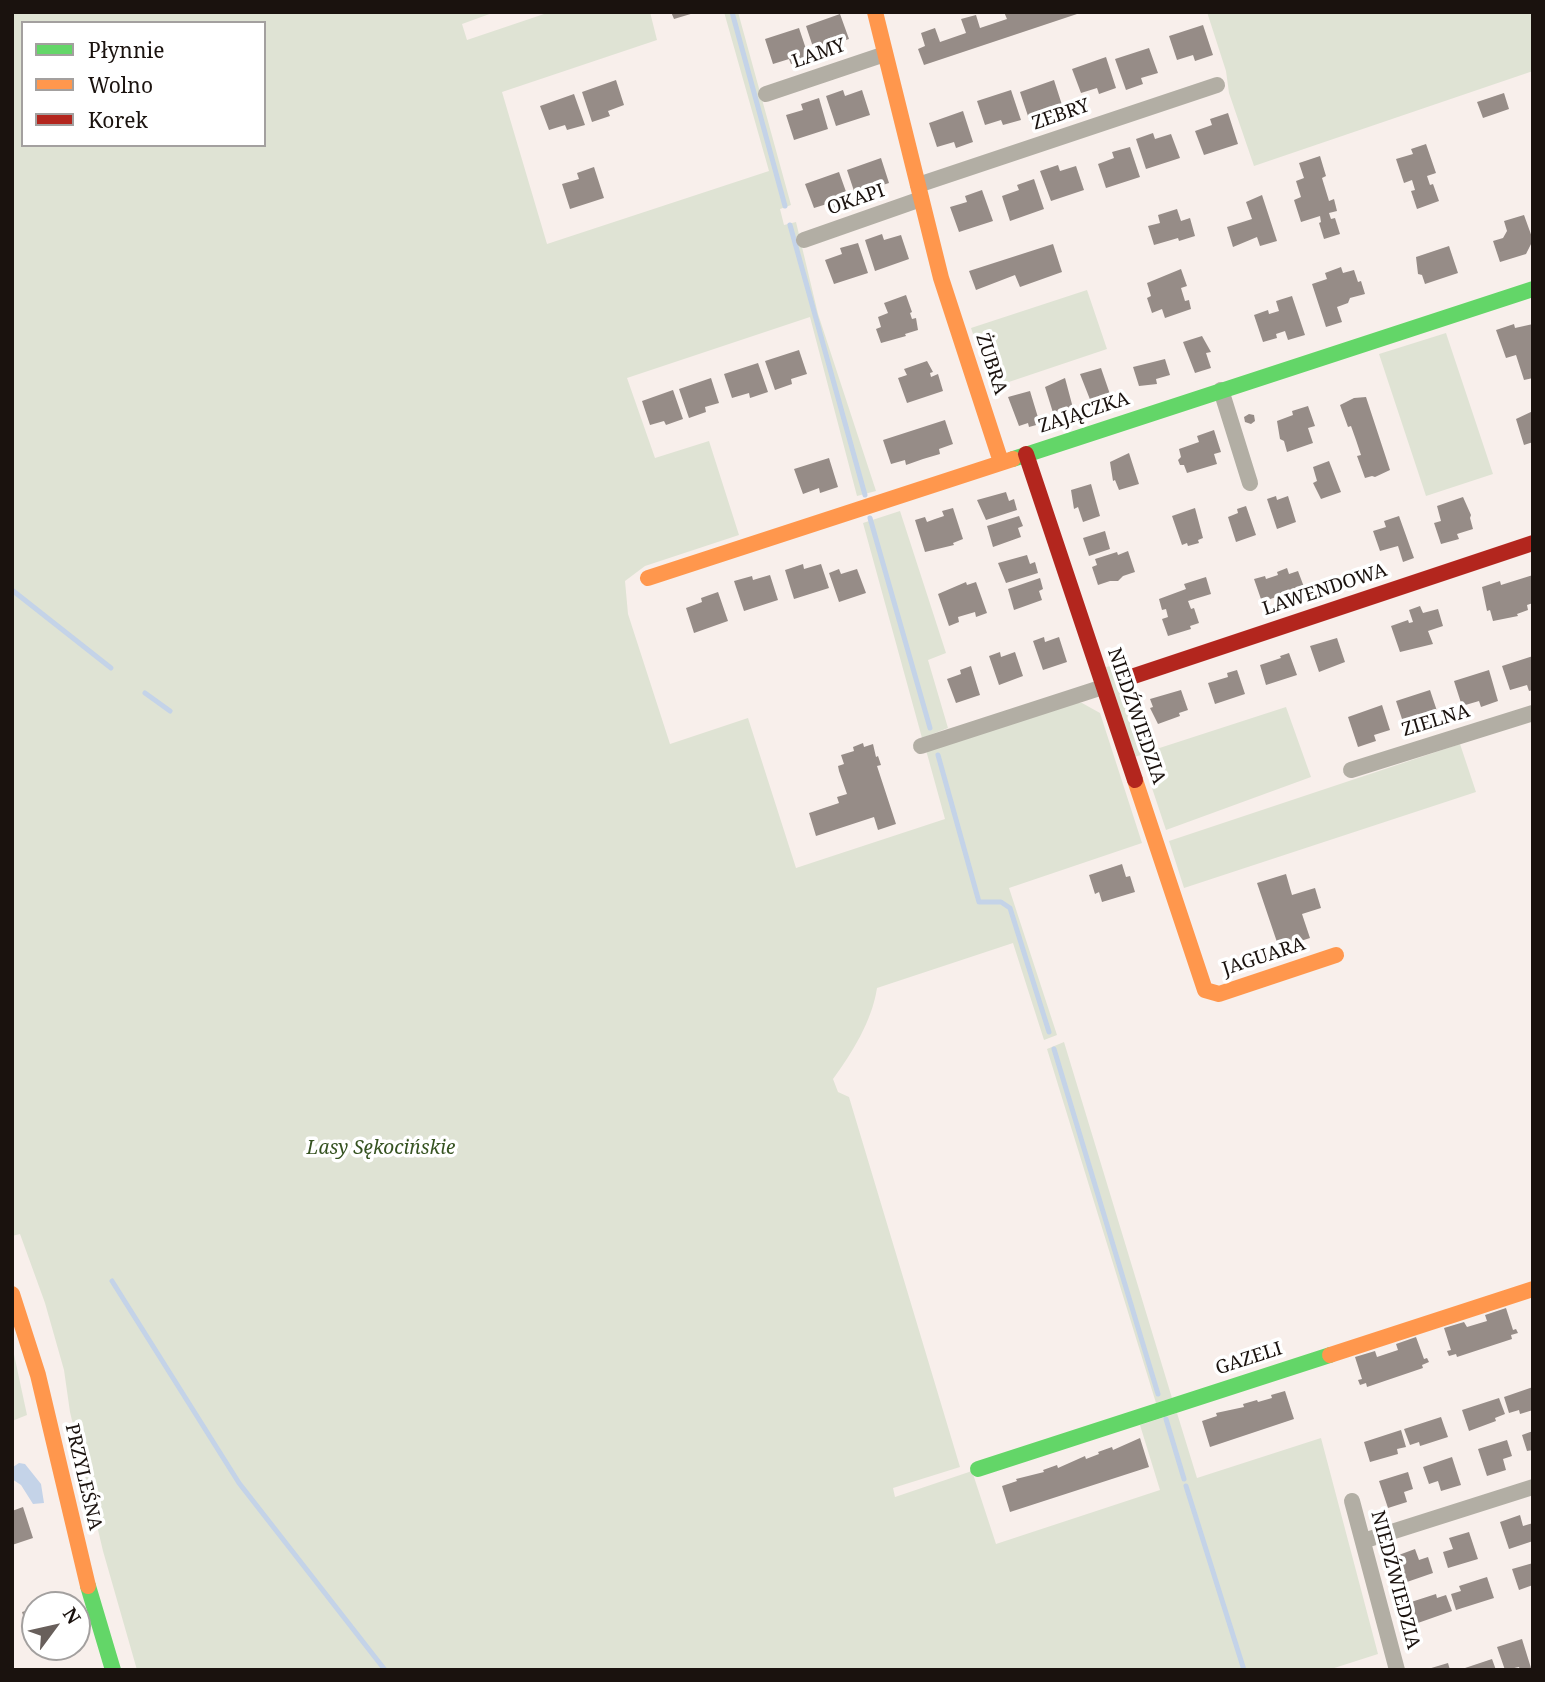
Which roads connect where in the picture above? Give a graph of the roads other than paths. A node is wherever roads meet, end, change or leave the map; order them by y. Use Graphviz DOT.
graph roads {
  1 [pos="875,12"];
  2 [pos="885,54"];
  3 [pos="1217,85"];
  4 [pos="766,94"];
  5 [pos="920,192"];
  6 [pos="804,240"];
  7 [pos="1533,289"];
  8 [pos="1221,390"];
  9 [pos="1026,454"];
  10 [pos="1001,462"];
  11 [pos="1251,483"];
  12 [pos="1533,543"];
  13 [pos="648,578"];
  14 [pos="1131,677"];
  15 [pos="1103,687"];
  16 [pos="1533,713"];
  17 [pos="921,746"];
  18 [pos="1351,770"];
  19 [pos="1336,955"];
  20 [pos="1205,990"];
  21 [pos="1533,1289"];
  22 [pos="12,1294"];
  23 [pos="978,1469"];
  24 [pos="1533,1487"];
  25 [pos="1352,1501"];
  26 [pos="1363,1541"];
  27 [pos="113,1670"];
  28 [pos="1397,1670"];
  1 -- 2 [label="street"];
  2 -- 4 [label="street, LAMY"];
  2 -- 5 [label="street"];
  3 -- 5 [label="street, ZEBRY"];
  5 -- 6 [label="street, OKAPI"];
  5 -- 10 [label="street, ŻUBRA"];
  7 -- 8 [label="street, ZAJĄCZKA"];
  8 -- 9 [label="street, ZAJĄCZKA"];
  8 -- 11 [label="street"];
  9 -- 10 [label="street, ZAJĄCZKA"];
  9 -- 15 [label="street, NIEDŹWIEDZIA"];
  10 -- 13 [label="street, ZAJĄCZKA"];
  12 -- 14 [label="street, LAWENDOWA"];
  15 -- 17 [label="street"];
  15 -- 20 [label="street, NIEDŹWIEDZIA"];
  16 -- 18 [label="street, ZIELNA"];
  19 -- 20 [label="street, JAGUARA"];
  21 -- 23 [label="street, GAZELI"];
  22 -- 27 [label="street, PRZYLEŚNA"];
  24 -- 26 [label="street"];
  25 -- 26 [label="street, NIEDŹWIEDZIA"];
  26 -- 28 [label="street, NIEDŹWIEDZIA"];
}
